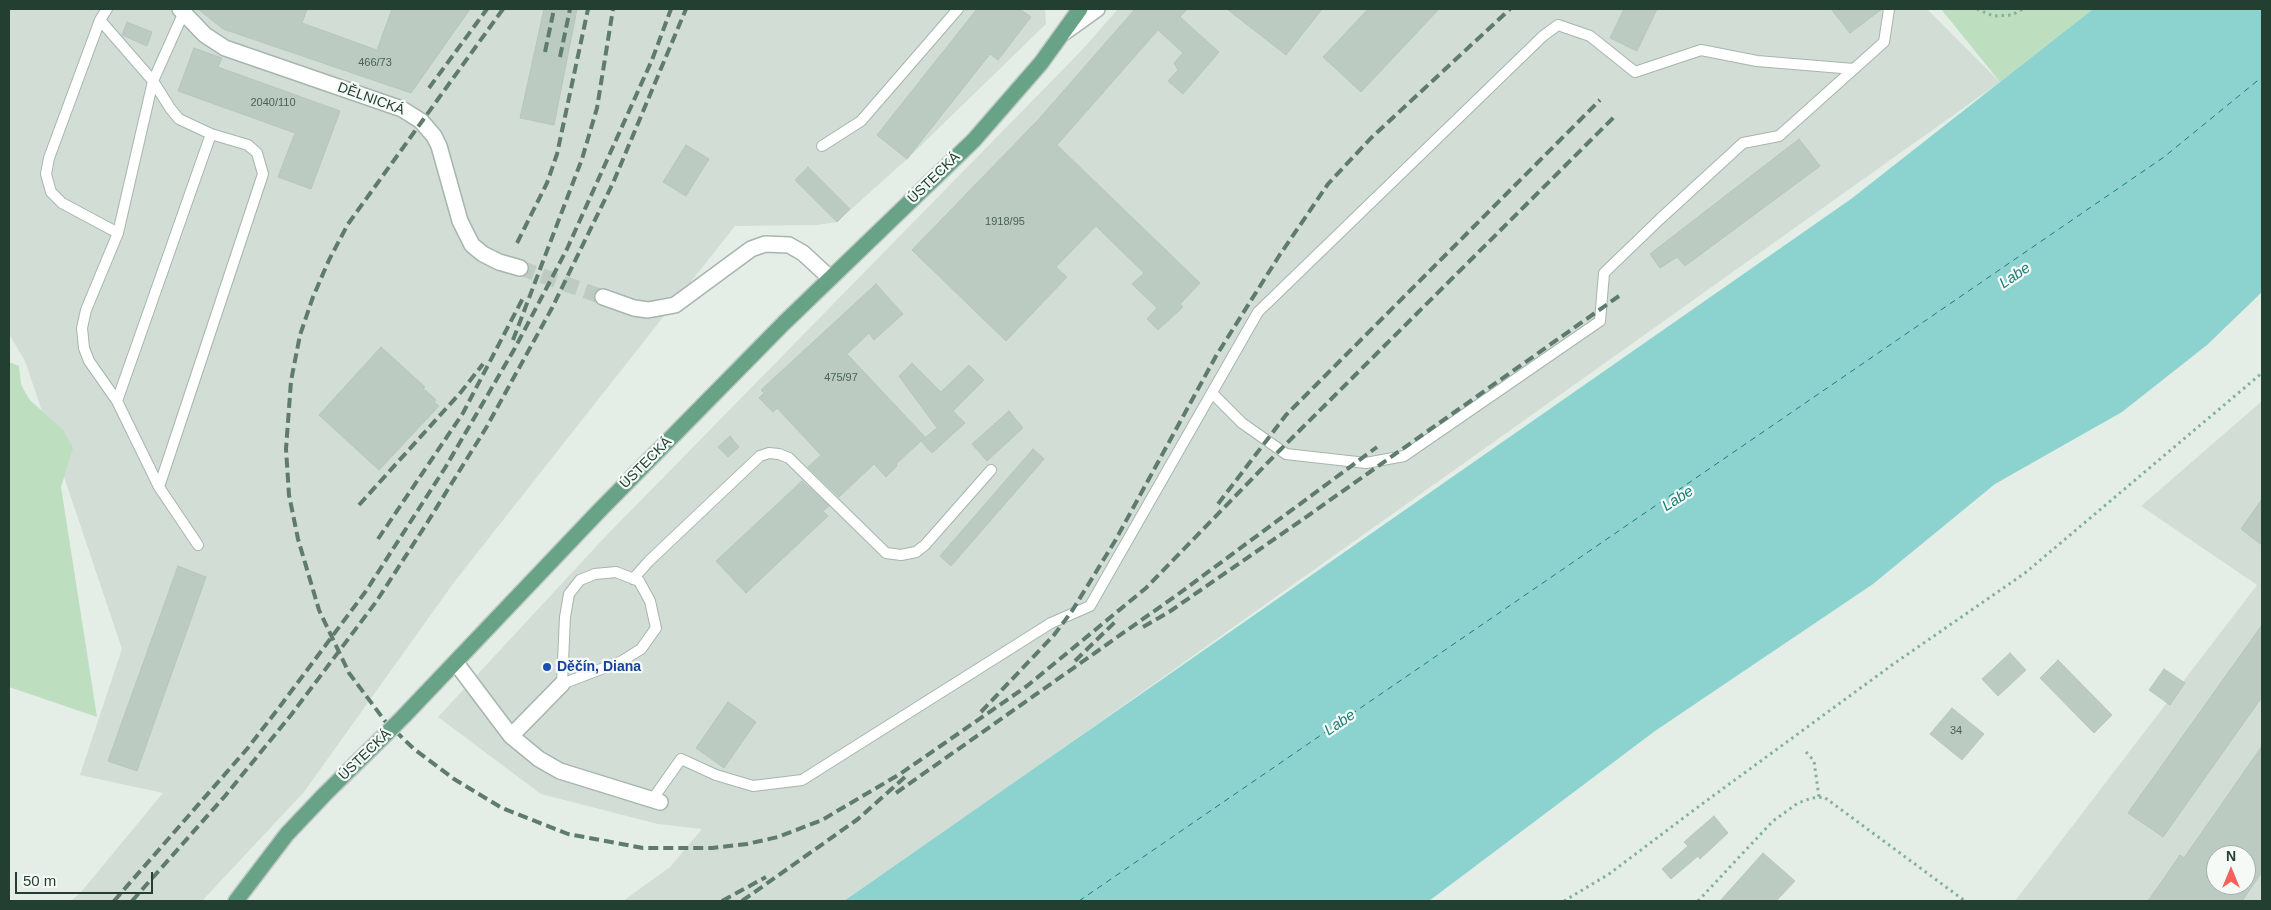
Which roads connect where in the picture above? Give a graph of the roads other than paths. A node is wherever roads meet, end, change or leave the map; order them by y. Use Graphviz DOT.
graph roads {
  1 [pos="107,9"];
  2 [pos="958,9"];
  3 [pos="1080,9"];
  4 [pos="1097,9"];
  5 [pos="1889,9"];
  6 [pos="181,12"];
  7 [pos="100,20"];
  8 [pos="1064,33"];
  9 [pos="1854,69"];
  10 [pos="153,81"];
  11 [pos="211,134"];
  12 [pos="822,146"];
  13 [pos="118,233"];
  14 [pos="520,268"];
  15 [pos="830,278"];
  16 [pos="603,297"];
  17 [pos="1212,393"];
  18 [pos="117,401"];
  19 [pos="991,470"];
  20 [pos="160,487"];
  21 [pos="198,545"];
  22 [pos="633,579"];
  23 [pos="456,663"];
  24 [pos="562,684"];
  25 [pos="511,736"];
  26 [pos="656,801"];
  27 [pos="236,901"];
  1 -- 7 [label="lane"];
  2 -- 12 [label="lane"];
  3 -- 8 [label="main road, ÚSTECKÁ"];
  4 -- 8 [label="street, ÚSTECKÁ"];
  5 -- 9 [label="lane"];
  6 -- 10 [label="lane"];
  6 -- 14 [label="street, DĚLNICKÁ"];
  7 -- 10 [label="lane"];
  7 -- 13 [label="lane"];
  8 -- 15 [label="main road, ÚSTECKÁ"];
  9 -- 17 [label="lane"];
  9 -- 17 [label="lane"];
  10 -- 11 [label="lane"];
  10 -- 13 [label="lane"];
  11 -- 18 [label="lane"];
  11 -- 20 [label="lane"];
  13 -- 18 [label="lane"];
  15 -- 16 [label="street"];
  15 -- 23 [label="main road, ÚSTECKÁ"];
  17 -- 26 [label="lane"];
  18 -- 20 [label="lane"];
  19 -- 22 [label="lane"];
  20 -- 21 [label="lane"];
  22 -- 24 [label="lane"];
  22 -- 24 [label="lane"];
  23 -- 25 [label="street"];
  23 -- 27 [label="main road, ÚSTECKÁ, bridge"];
  24 -- 25 [label="street"];
  25 -- 26 [label="street"];
}
